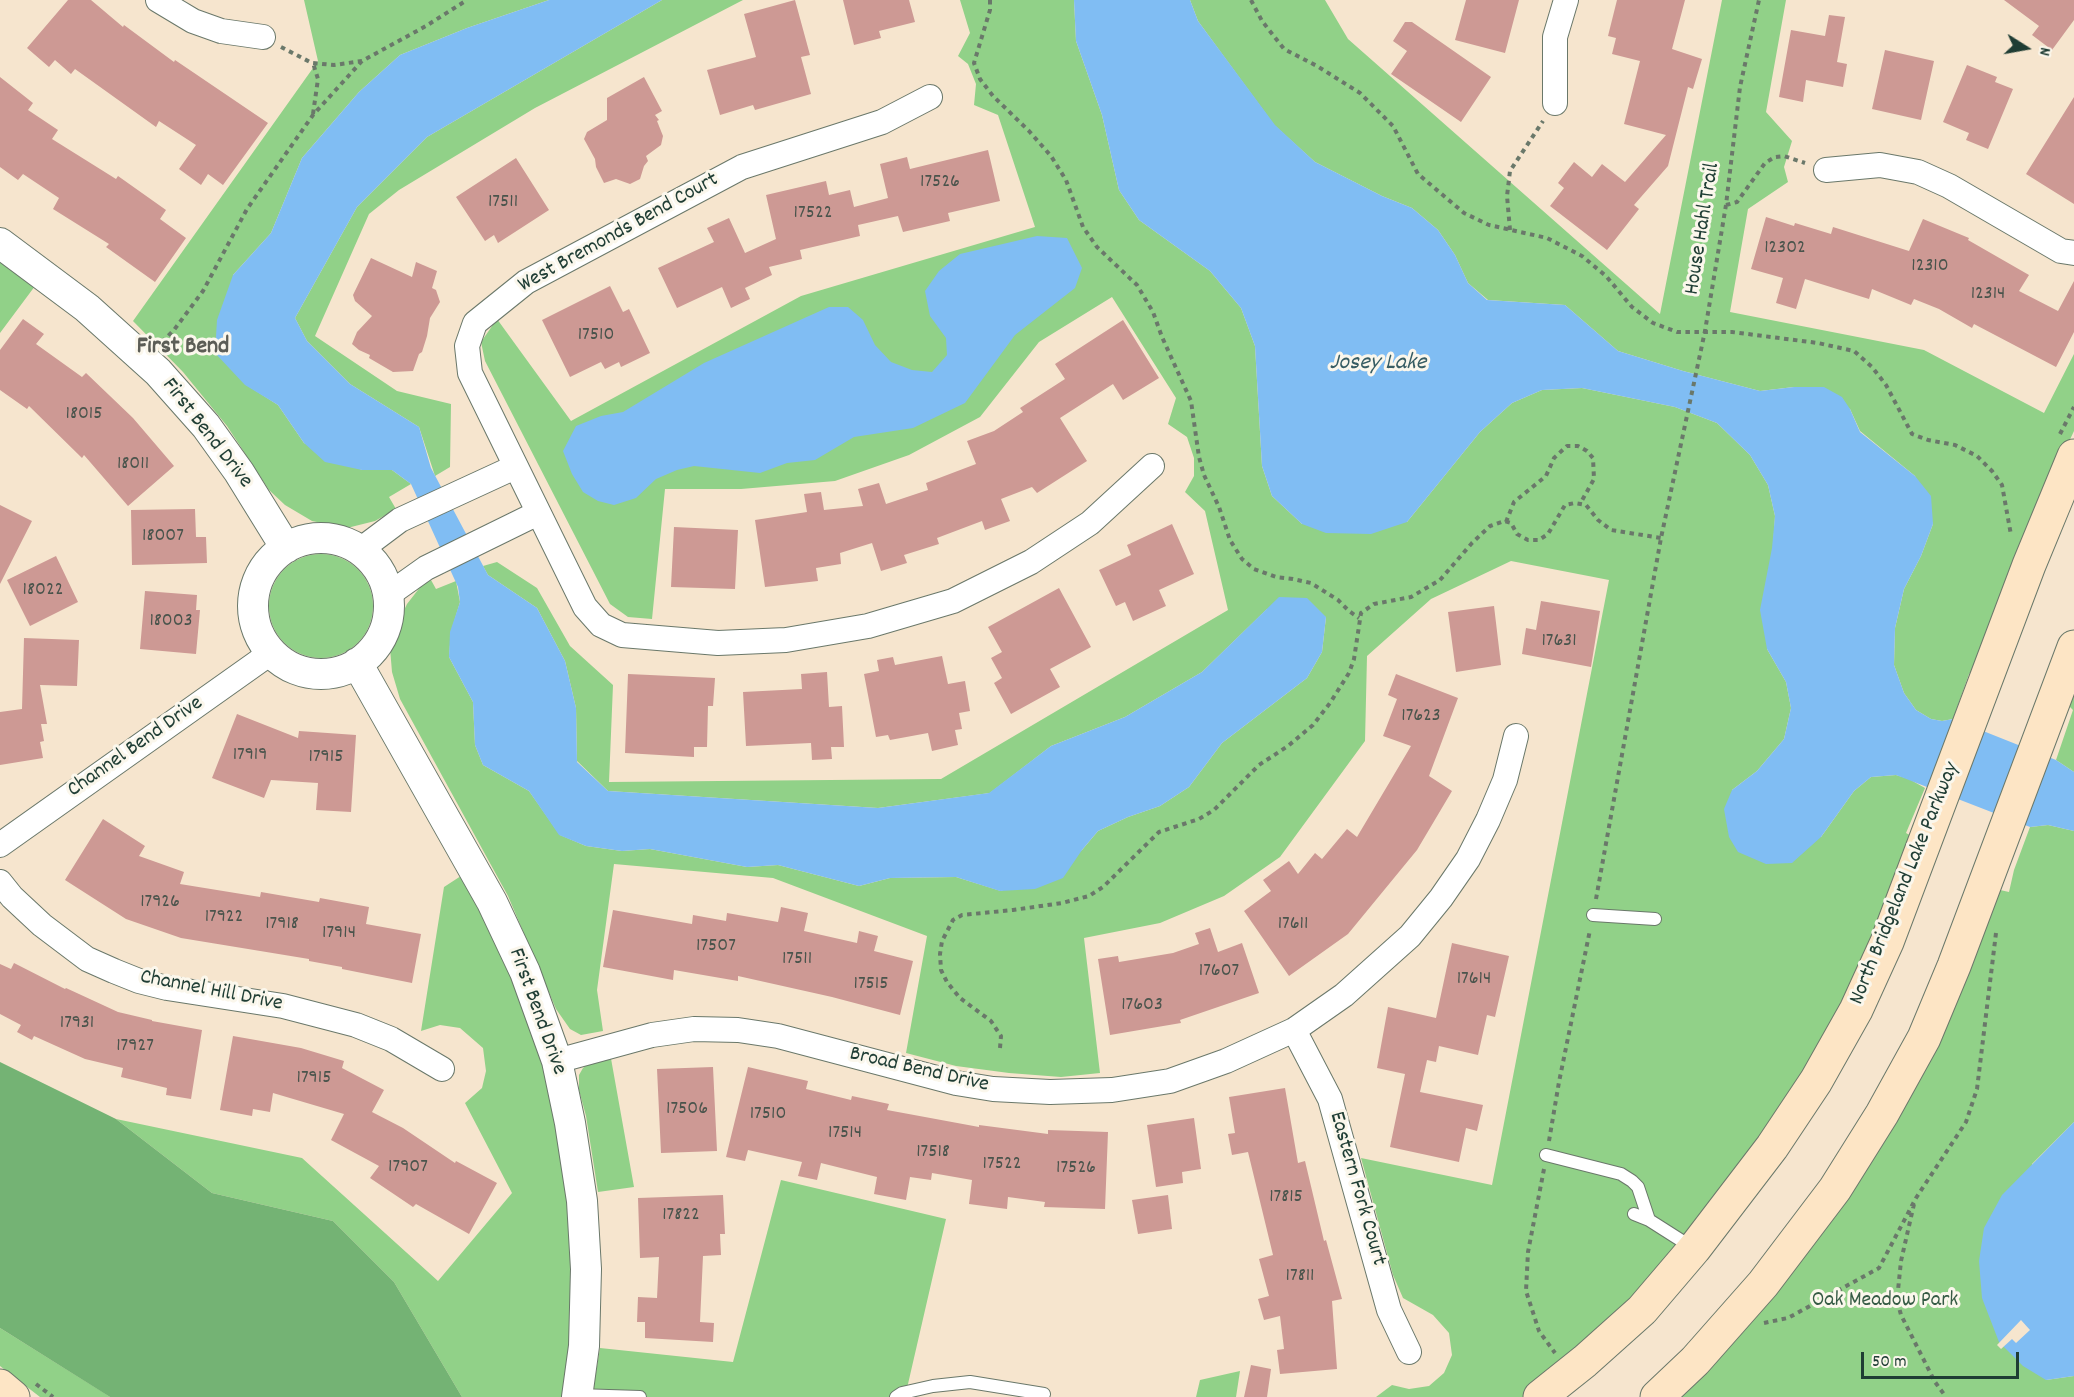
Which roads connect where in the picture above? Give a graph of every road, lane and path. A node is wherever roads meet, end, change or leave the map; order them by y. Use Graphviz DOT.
graph roads {
  1 [pos="158,0"];
  2 [pos="467,0"];
  3 [pos="990,0"];
  4 [pos="1251,0"];
  5 [pos="1566,0"];
  6 [pos="1759,0"];
  7 [pos="262,37"];
  8 [pos="362,61"];
  9 [pos="312,63"];
  10 [pos="930,97"];
  11 [pos="1555,103"];
  12 [pos="313,115"];
  13 [pos="1826,170"];
  14 [pos="1726,205"];
  15 [pos="1510,230"];
  16 [pos="0,243"];
  17 [pos="2074,253"];
  18 [pos="1705,331"];
  19 [pos="145,360"];
  20 [pos="2074,456"];
  21 [pos="1677,463"];
  22 [pos="516,466"];
  23 [pos="1152,466"];
  24 [pos="1580,504"];
  25 [pos="538,513"];
  26 [pos="1506,522"];
  27 [pos="1661,538"];
  28 [pos="2012,541"];
  29 [pos="286,548"];
  30 [pos="360,550"];
  31 [pos="388,595"];
  32 [pos="1359,618"];
  33 [pos="2074,648"];
  34 [pos="272,652"];
  35 [pos="357,663"];
  36 [pos="1516,736"];
  37 [pos="0,845"];
  38 [pos="0,882"];
  39 [pos="1593,915"];
  40 [pos="1655,919"];
  41 [pos="1997,924"];
  42 [pos="1294,1030"];
  43 [pos="1000,1048"];
  44 [pos="556,1061"];
  45 [pos="442,1069"];
  46 [pos="1546,1155"];
  47 [pos="1916,1198"];
  48 [pos="1634,1214"];
  49 [pos="1649,1220"];
  50 [pos="1694,1249"];
  51 [pos="1759,1325"];
  52 [pos="1409,1352"];
  53 [pos="0,1386"];
  54 [pos="1044,1394"];
  55 [pos="577,1396"];
  56 [pos="13,1397"];
  57 [pos="640,1397"];
  58 [pos="896,1397"];
  59 [pos="1540,1397"];
  60 [pos="1657,1397"];
  61 [pos="1946,1397"];
  1 -- 7 [label="street"];
  2 -- 8 [label="path"];
  3 -- 32 [label="path"];
  4 -- 15 [label="path"];
  5 -- 11 [label="street"];
  6 -- 14 [label="path, House Hahl Trail"];
  7 -- 9 [label="path"];
  8 -- 9 [label="path"];
  8 -- 12 [label="path"];
  9 -- 12 [label="path"];
  10 -- 22 [label="street, West Bremonds Bend Court"];
  11 -- 15 [label="path"];
  12 -- 19 [label="path"];
  13 -- 14 [label="path"];
  13 -- 17 [label="street"];
  14 -- 18 [label="path, House Hahl Trail"];
  15 -- 18 [label="path"];
  16 -- 19 [label="street, First Bend Drive"];
  18 -- 21 [label="path, House Hahl Trail"];
  18 -- 28 [label="path"];
  19 -- 29 [label="street, First Bend Drive"];
  20 -- 50 [label="main road, North Bridgeland Lake Parkway"];
  22 -- 25 [label="street, West Bremonds Bend Court"];
  22 -- 30 [label="street"];
  23 -- 25 [label="street, West Bremonds Bend Court"];
  24 -- 26 [label="path"];
  24 -- 26 [label="path"];
  24 -- 27 [label="path"];
  25 -- 31 [label="street"];
  26 -- 32 [label="path"];
  29 -- 30 [label="street"];
  29 -- 34 [label="street"];
  30 -- 31 [label="street"];
  31 -- 35 [label="street"];
  32 -- 43 [label="path"];
  33 -- 60 [label="main road"];
  34 -- 35 [label="street"];
  34 -- 37 [label="street, Channel Bend Drive"];
  35 -- 44 [label="street, First Bend Drive"];
  36 -- 42 [label="street, Broad Bend Drive"];
  38 -- 45 [label="street, Channel Hill Drive"];
  39 -- 40 [label="lane"];
  41 -- 47 [label="path"];
  42 -- 44 [label="street, Broad Bend Drive"];
  42 -- 52 [label="street, Eastern Fork Court"];
  44 -- 55 [label="street, First Bend Drive"];
  46 -- 49 [label="lane"];
  47 -- 51 [label="path"];
  47 -- 61 [label="path"];
  48 -- 49 [label="lane"];
  49 -- 50 [label="lane"];
  50 -- 59 [label="main road, North Bridgeland Lake Parkway"];
  53 -- 56 [label="main road"];
  54 -- 58 [label="lane"];
  55 -- 57 [label="lane"];
}
